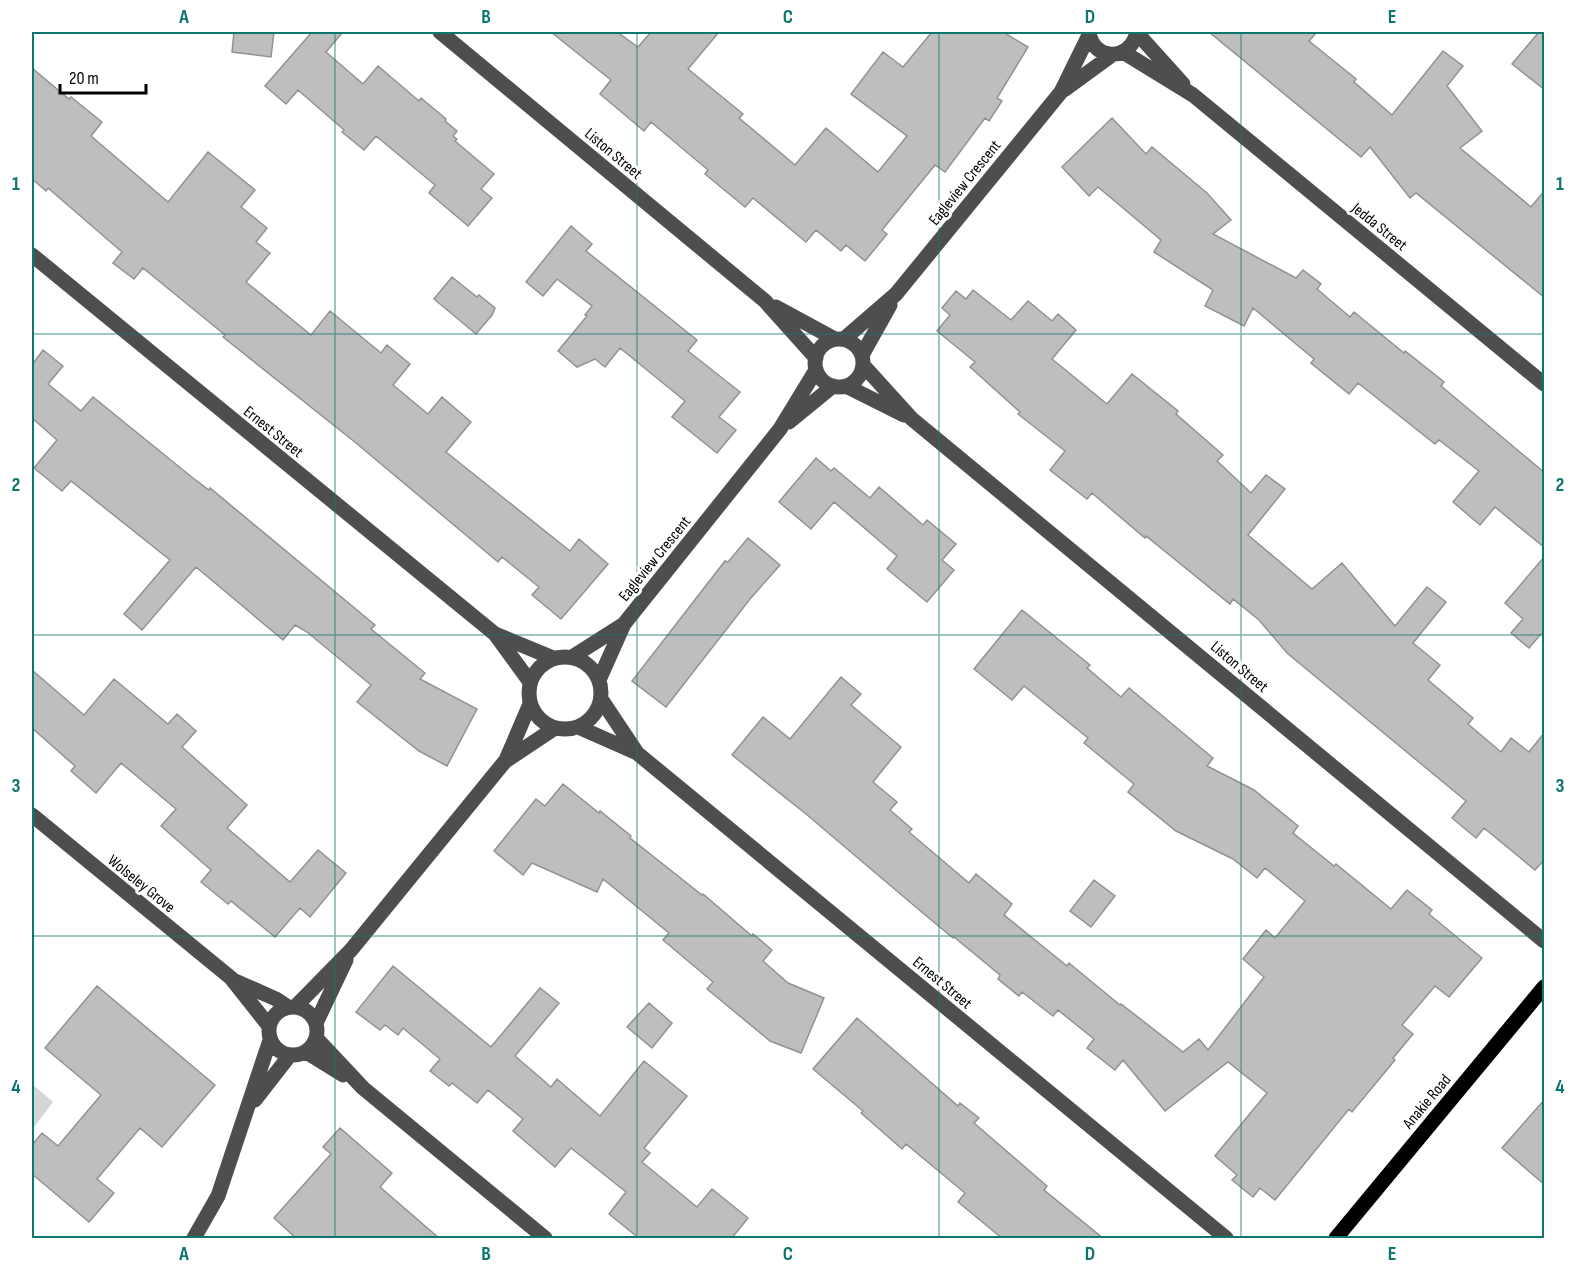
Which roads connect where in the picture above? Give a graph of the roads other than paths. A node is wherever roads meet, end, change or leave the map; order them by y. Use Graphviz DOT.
graph roads {
  1 [pos="440,32"];
  2 [pos="1137,32"];
  3 [pos="1089,33"];
  4 [pos="1118,53"];
  5 [pos="1061,92"];
  6 [pos="1193,95"];
  7 [pos="32,255"];
  8 [pos="896,294"];
  9 [pos="765,301"];
  10 [pos="839,339"];
  11 [pos="862,360"];
  12 [pos="816,364"];
  13 [pos="1545,384"];
  14 [pos="840,386"];
  15 [pos="912,419"];
  16 [pos="780,429"];
  17 [pos="624,624"];
  18 [pos="495,634"];
  19 [pos="572,657"];
  20 [pos="553,658"];
  21 [pos="599,680"];
  22 [pos="530,682"];
  23 [pos="601,699"];
  24 [pos="530,704"];
  25 [pos="578,727"];
  26 [pos="555,728"];
  27 [pos="637,753"];
  28 [pos="506,760"];
  29 [pos="32,815"];
  30 [pos="1545,941"];
  31 [pos="351,950"];
  32 [pos="231,978"];
  33 [pos="1545,987"];
  34 [pos="291,1007"];
  35 [pos="316,1031"];
  36 [pos="270,1033"];
  37 [pos="306,1052"];
  38 [pos="290,1055"];
  39 [pos="363,1088"];
  40 [pos="248,1108"];
  41 [pos="194,1239"];
  42 [pos="545,1239"];
  43 [pos="1226,1239"];
  44 [pos="1336,1239"];
  1 -- 9 [label="street, Liston Street"];
  2 -- 4 [label="street, Eagleview Crescent"];
  2 -- 6 [label="street, Jedda Street"];
  3 -- 4 [label="street, Jedda Street"];
  3 -- 5 [label="street, Eagleview Crescent"];
  4 -- 5 [label="street, Eagleview Crescent"];
  4 -- 6 [label="street, Jedda Street"];
  5 -- 8 [label="street, Eagleview Crescent"];
  6 -- 13 [label="street, Jedda Street"];
  7 -- 18 [label="street, Ernest Street"];
  8 -- 10 [label="street, Eagleview Crescent"];
  8 -- 11 [label="street, Eagleview Crescent"];
  9 -- 10 [label="street, Liston Street"];
  9 -- 12 [label="street, Liston Street"];
  10 -- 11 [label="street"];
  10 -- 12 [label="street"];
  11 -- 14 [label="street"];
  11 -- 15 [label="street, Liston Street"];
  12 -- 14 [label="street"];
  12 -- 16 [label="street, Eagleview Crescent"];
  14 -- 15 [label="street, Liston Street"];
  14 -- 16 [label="street, Eagleview Crescent"];
  15 -- 30 [label="street, Liston Street"];
  16 -- 17 [label="street, Eagleview Crescent"];
  17 -- 19 [label="street, Eagleview Crescent"];
  17 -- 21 [label="street, Eagleview Crescent"];
  18 -- 20 [label="street, Ernest Street"];
  18 -- 22 [label="street, Ernest Street"];
  19 -- 20 [label="street"];
  19 -- 21 [label="street"];
  20 -- 22 [label="street"];
  21 -- 23 [label="street"];
  22 -- 24 [label="street"];
  23 -- 25 [label="street"];
  23 -- 27 [label="street, Ernest Street"];
  24 -- 26 [label="street"];
  24 -- 28 [label="street"];
  25 -- 26 [label="street"];
  25 -- 27 [label="street, Ernest Street"];
  26 -- 28 [label="street"];
  27 -- 43 [label="street, Ernest Street"];
  28 -- 31 [label="street"];
  29 -- 32 [label="street, Wolseley Grove"];
  31 -- 34 [label="street"];
  31 -- 35 [label="street"];
  32 -- 34 [label="street, Wolseley Grove"];
  32 -- 36 [label="street, Wolseley Grove"];
  33 -- 44 [label="main road, Anakie Road"];
  34 -- 35 [label="street"];
  34 -- 36 [label="street"];
  35 -- 37 [label="street"];
  35 -- 39 [label="street"];
  36 -- 38 [label="street"];
  36 -- 40 [label="street"];
  37 -- 38 [label="street"];
  37 -- 39 [label="street"];
  38 -- 40 [label="street"];
  39 -- 42 [label="street"];
  40 -- 41 [label="street"];
}
